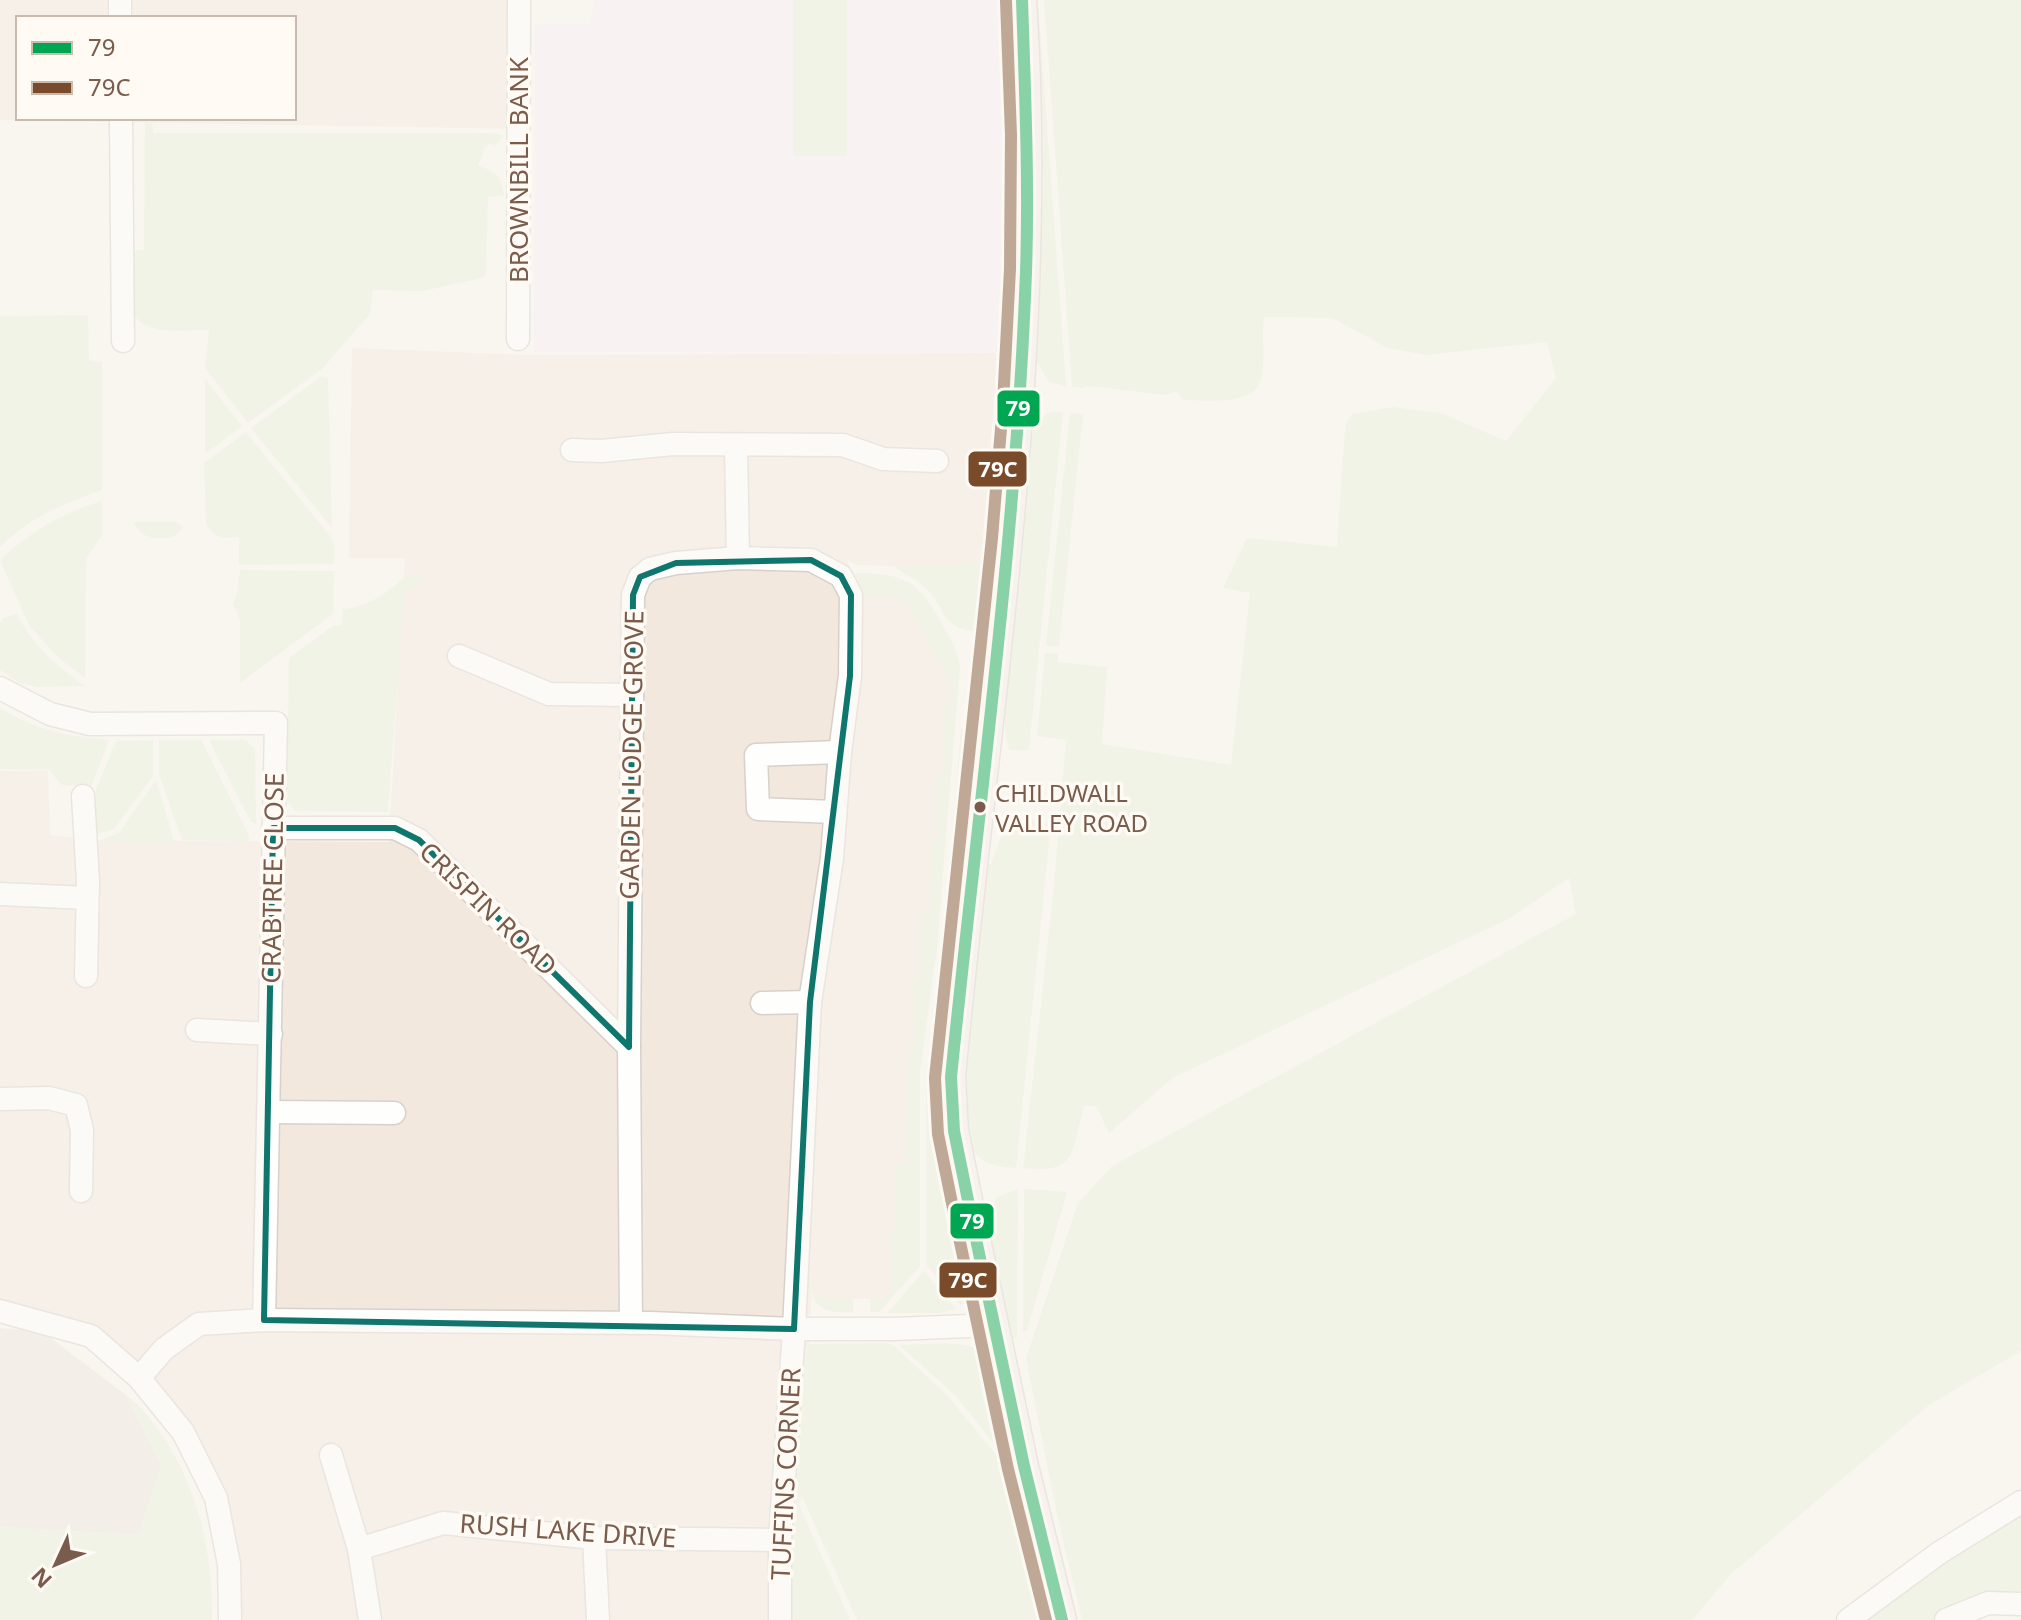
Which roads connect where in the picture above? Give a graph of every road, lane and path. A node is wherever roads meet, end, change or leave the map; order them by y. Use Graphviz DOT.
graph roads {
  1 [pos="519,0"];
  2 [pos="1022,0"];
  3 [pos="121,120"];
  4 [pos="518,339"];
  5 [pos="123,341"];
  6 [pos="736,445"];
  7 [pos="572,450"];
  8 [pos="937,461"];
  9 [pos="738,558"];
  10 [pos="459,656"];
  11 [pos="0,688"];
  12 [pos="632,695"];
  13 [pos="840,752"];
  14 [pos="83,796"];
  15 [pos="835,812"];
  16 [pos="273,828"];
  17 [pos="0,894"];
  18 [pos="87,898"];
  19 [pos="86,976"];
  20 [pos="810,1002"];
  21 [pos="762,1003"];
  22 [pos="197,1030"];
  23 [pos="271,1034"];
  24 [pos="629,1047"];
  25 [pos="0,1099"];
  26 [pos="270,1112"];
  27 [pos="394,1113"];
  28 [pos="81,1191"];
  29 [pos="0,1311"];
  30 [pos="264,1320"];
  31 [pos="631,1323"];
  32 [pos="994,1325"];
  33 [pos="794,1329"];
  34 [pos="139,1378"];
  35 [pos="331,1455"];
  36 [pos="2021,1502"];
  37 [pos="594,1538"];
  38 [pos="780,1540"];
  39 [pos="359,1549"];
  40 [pos="2021,1604"];
  41 [pos="230,1620"];
  42 [pos="370,1620"];
  43 [pos="598,1620"];
  44 [pos="780,1620"];
  45 [pos="1062,1620"];
  46 [pos="1848,1620"];
  47 [pos="1946,1620"];
  1 -- 4 [label="street, BROWNBILL BANK"];
  2 -- 32 [label="main road"];
  3 -- 5 [label="street"];
  6 -- 7 [label="street"];
  6 -- 8 [label="street"];
  6 -- 9 [label="street"];
  9 -- 12 [label="street, GARDEN LODGE GROVE"];
  9 -- 13 [label="street, GARDEN LODGE GROVE"];
  10 -- 12 [label="street"];
  11 -- 16 [label="street, CRABTREE CLOSE"];
  12 -- 24 [label="street, GARDEN LODGE GROVE"];
  13 -- 15 [label="street, GARDEN LODGE GROVE"];
  13 -- 15 [label="street"];
  14 -- 18 [label="street"];
  15 -- 20 [label="street, GARDEN LODGE GROVE"];
  16 -- 23 [label="street, CRABTREE CLOSE"];
  16 -- 24 [label="street, CRISPIN ROAD"];
  17 -- 18 [label="street"];
  18 -- 19 [label="street"];
  20 -- 21 [label="street"];
  20 -- 33 [label="street, GARDEN LODGE GROVE"];
  22 -- 23 [label="street"];
  23 -- 26 [label="street, CRABTREE CLOSE"];
  24 -- 31 [label="street, GARDEN LODGE GROVE"];
  25 -- 28 [label="street"];
  26 -- 27 [label="street"];
  26 -- 30 [label="street, CRABTREE CLOSE"];
  29 -- 34 [label="street"];
  30 -- 31 [label="street"];
  30 -- 34 [label="street"];
  31 -- 33 [label="street"];
  32 -- 33 [label="street"];
  32 -- 45 [label="main road"];
  33 -- 38 [label="street, TUFFINS CORNER"];
  34 -- 41 [label="street"];
  35 -- 39 [label="street"];
  36 -- 46 [label="street"];
  37 -- 38 [label="street, RUSH LAKE DRIVE"];
  37 -- 39 [label="street, RUSH LAKE DRIVE"];
  37 -- 43 [label="street"];
  38 -- 44 [label="street, TUFFINS CORNER"];
  39 -- 42 [label="street"];
  40 -- 47 [label="street"];
}
